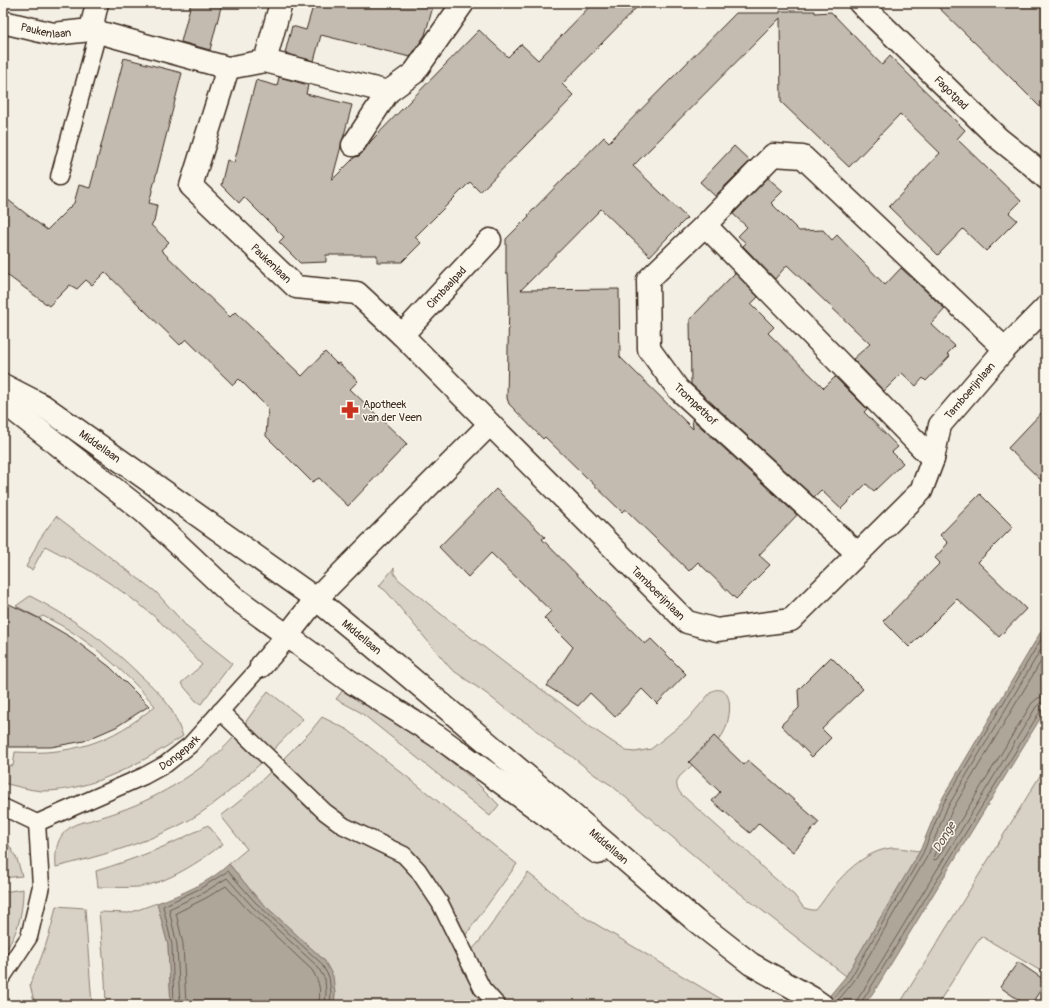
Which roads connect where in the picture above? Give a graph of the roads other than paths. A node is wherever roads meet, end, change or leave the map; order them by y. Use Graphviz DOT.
graph roads {
  1 [pos="97,3"];
  2 [pos="281,3"];
  3 [pos="463,3"];
  4 [pos="860,3"];
  5 [pos="3,22"];
  6 [pos="94,31"];
  7 [pos="265,61"];
  8 [pos="228,68"];
  9 [pos="388,92"];
  10 [pos="353,145"];
  11 [pos="60,177"];
  12 [pos="1046,178"];
  13 [pos="705,225"];
  14 [pos="490,240"];
  15 [pos="1046,307"];
  16 [pos="402,335"];
  17 [pos="1005,349"];
  18 [pos="3,385"];
  19 [pos="3,401"];
  20 [pos="490,424"];
  21 [pos="933,459"];
  22 [pos="858,553"];
  23 [pos="316,600"];
  24 [pos="287,636"];
  25 [pos="261,666"];
  26 [pos="220,711"];
  27 [pos="3,807"];
  28 [pos="37,823"];
  29 [pos="696,921"];
  30 [pos="3,976"];
  31 [pos="817,1001"];
  32 [pos="497,1005"];
  1 -- 6 [label="street"];
  2 -- 7 [label="street"];
  3 -- 9 [label="street"];
  4 -- 12 [label="street, Fagotpad"];
  5 -- 6 [label="street, Paukenlaan"];
  6 -- 8 [label="street, Paukenlaan"];
  6 -- 11 [label="lane"];
  7 -- 8 [label="street, Paukenlaan"];
  7 -- 9 [label="street, Paukenlaan"];
  8 -- 16 [label="street, Paukenlaan"];
  9 -- 10 [label="street"];
  13 -- 17 [label="street, Trompethof"];
  13 -- 21 [label="street"];
  13 -- 22 [label="street, Trompethof"];
  14 -- 16 [label="street, Cimbaalpad"];
  15 -- 17 [label="street, Tamboerijnlaan"];
  16 -- 20 [label="street, Paukenlaan"];
  17 -- 21 [label="street, Tamboerijnlaan"];
  18 -- 23 [label="street, Middellaan"];
  19 -- 24 [label="street, Middellaan"];
  20 -- 22 [label="street, Tamboerijnlaan"];
  20 -- 23 [label="street"];
  21 -- 22 [label="street, Tamboerijnlaan"];
  23 -- 24 [label="street, Dongepark"];
  23 -- 29 [label="street, Middellaan"];
  24 -- 25 [label="street, Dongepark"];
  24 -- 29 [label="street, Middellaan"];
  25 -- 26 [label="lane, Dongepark"];
  26 -- 28 [label="lane, Dongepark"];
  26 -- 32 [label="lane"];
  27 -- 28 [label="lane"];
  28 -- 30 [label="lane"];
  29 -- 31 [label="street, Middellaan"];
}
